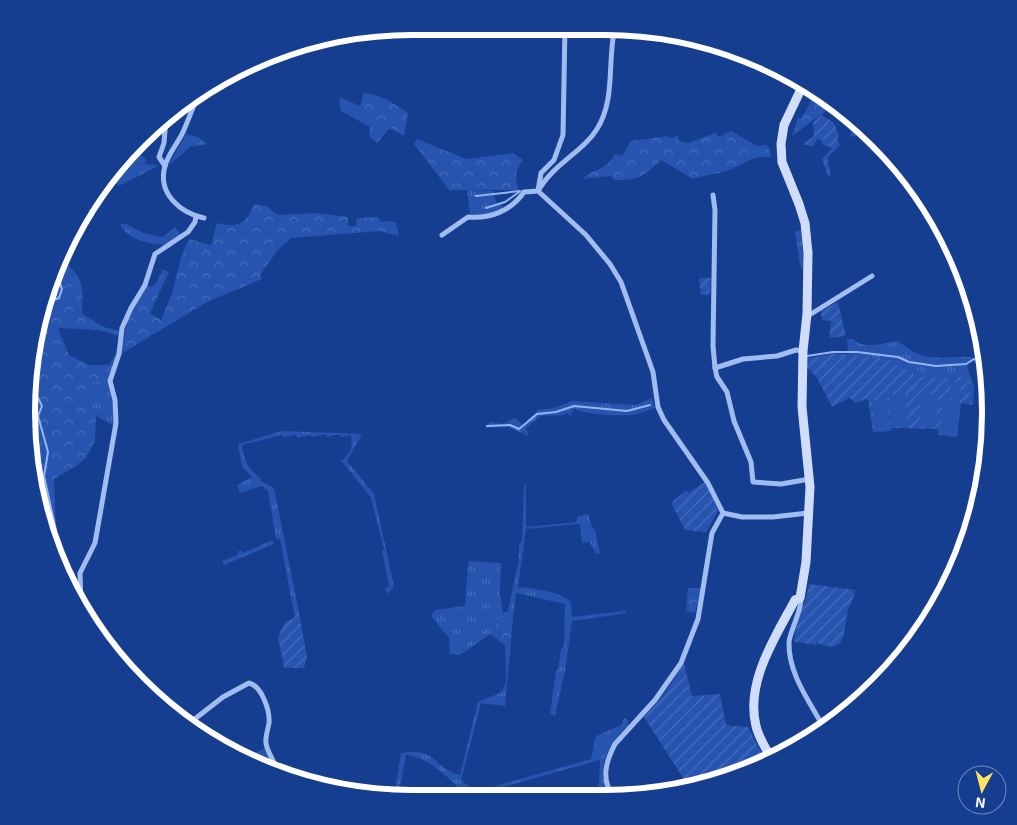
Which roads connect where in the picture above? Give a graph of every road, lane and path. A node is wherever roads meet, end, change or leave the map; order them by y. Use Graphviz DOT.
graph roads {
  1 [pos="565,35"];
  2 [pos="613,35"];
  3 [pos="800,91"];
  4 [pos="194,105"];
  5 [pos="165,128"];
  6 [pos="165,166"];
  7 [pos="538,191"];
  8 [pos="713,195"];
  9 [pos="196,216"];
  10 [pos="204,218"];
  11 [pos="442,235"];
  12 [pos="872,276"];
  13 [pos="807,314"];
  14 [pos="802,350"];
  15 [pos="715,368"];
  16 [pos="810,480"];
  17 [pos="723,513"];
  18 [pos="808,513"];
  19 [pos="81,591"];
  20 [pos="800,598"];
  21 [pos="194,720"];
  22 [pos="820,722"];
  23 [pos="767,753"];
  24 [pos="275,764"];
  25 [pos="609,790"];
  1 -- 7 [label="street"];
  2 -- 7 [label="street"];
  3 -- 13 [label="street"];
  4 -- 6 [label="street"];
  5 -- 6 [label="street"];
  6 -- 9 [label="street"];
  7 -- 11 [label="street"];
  7 -- 17 [label="street"];
  8 -- 15 [label="street"];
  9 -- 10 [label="street"];
  9 -- 19 [label="street"];
  12 -- 13 [label="street"];
  13 -- 14 [label="street"];
  14 -- 15 [label="street"];
  14 -- 16 [label="street"];
  15 -- 16 [label="street"];
  16 -- 18 [label="street"];
  17 -- 18 [label="street"];
  17 -- 25 [label="street"];
  18 -- 20 [label="street"];
  20 -- 22 [label="street"];
  20 -- 23 [label="street"];
  21 -- 24 [label="street"];
}
